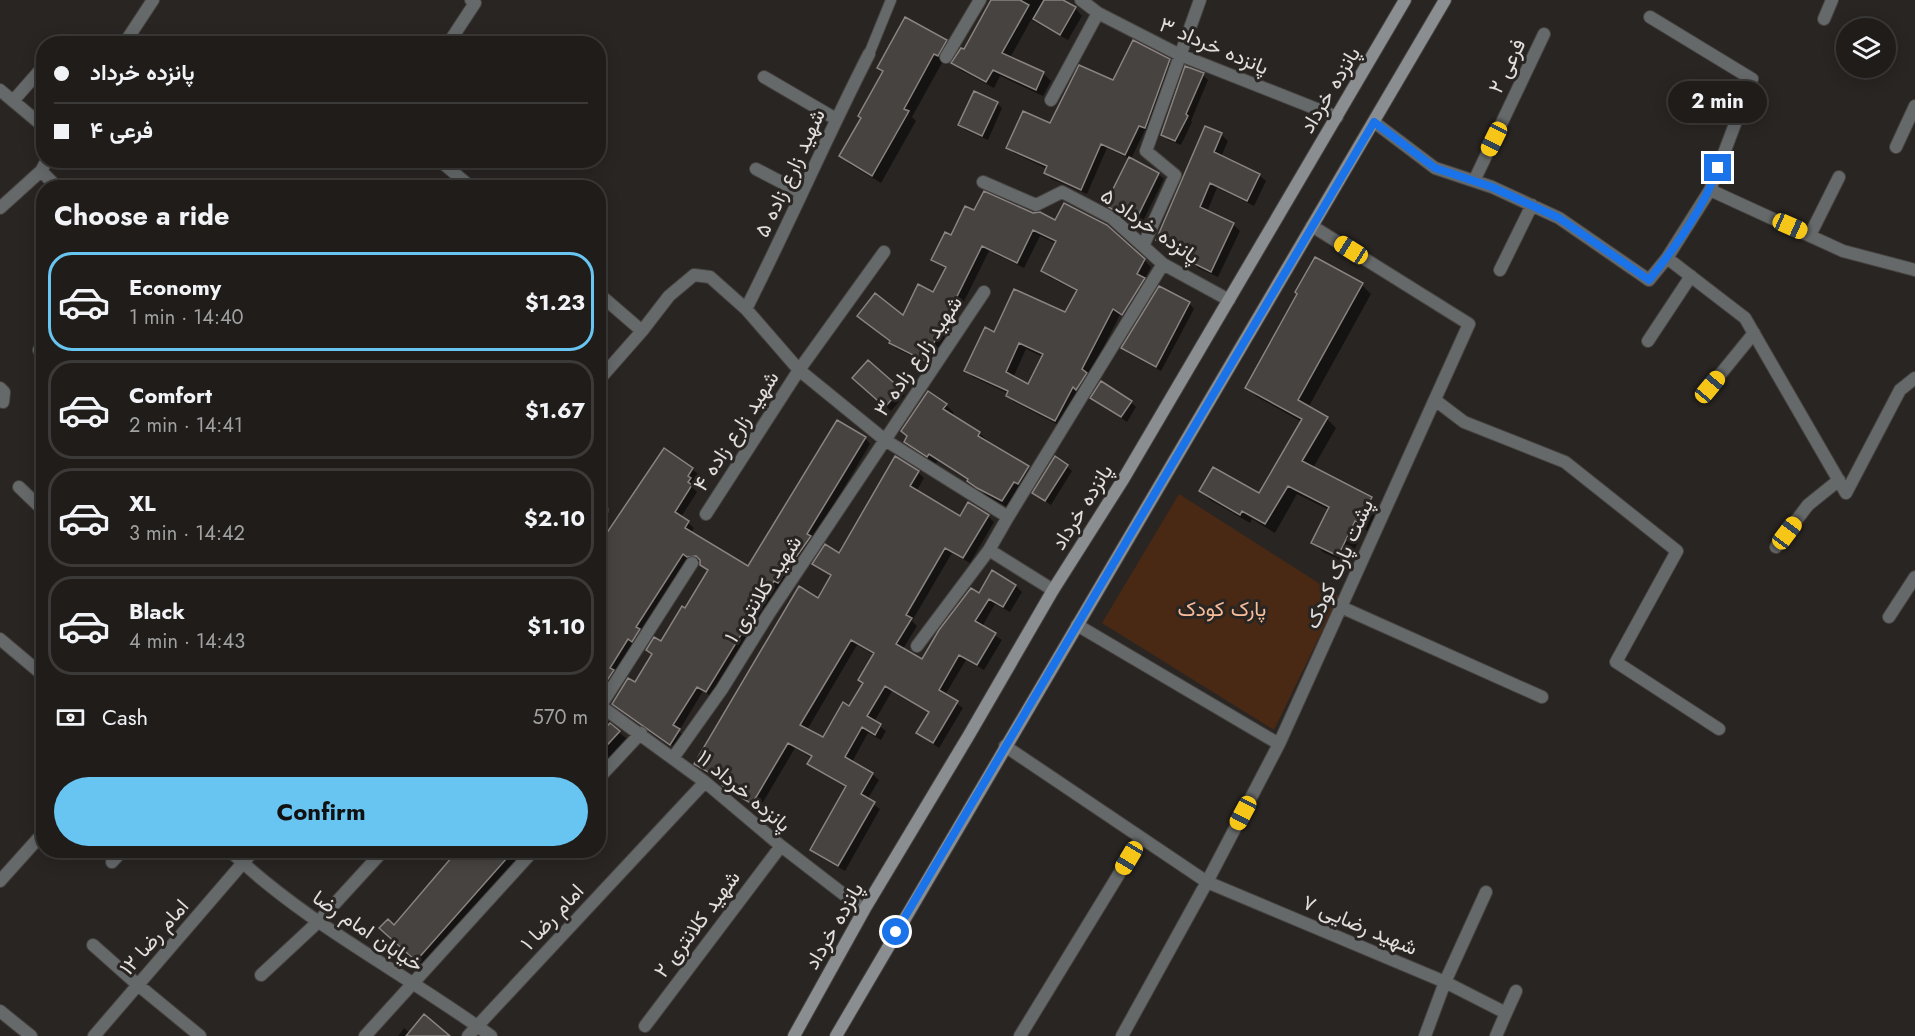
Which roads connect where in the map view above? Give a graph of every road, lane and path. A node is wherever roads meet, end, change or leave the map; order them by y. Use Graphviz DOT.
graph roads {
  1 [pos="153,0"];
  2 [pos="471,0"];
  3 [pos="891,0"];
  4 [pos="980,0"];
  5 [pos="1082,0"];
  6 [pos="1200,0"];
  7 [pos="1405,0"];
  8 [pos="1445,0"];
  9 [pos="1832,0"];
  10 [pos="1098,13"];
  11 [pos="1650,17"];
  12 [pos="1824,19"];
  13 [pos="1544,34"];
  14 [pos="129,36"];
  15 [pos="453,36"];
  16 [pos="869,54"];
  17 [pos="1180,55"];
  18 [pos="946,57"];
  19 [pos="36,75"];
  20 [pos="764,77"];
  21 [pos="0,90"];
  22 [pos="1051,100"];
  23 [pos="13,101"];
  24 [pos="1915,106"];
  25 [pos="1337,117"];
  26 [pos="836,119"];
  27 [pos="36,120"];
  28 [pos="1374,122"];
  29 [pos="1896,147"];
  30 [pos="42,168"];
  31 [pos="449,168"];
  32 [pos="756,169"];
  33 [pos="1839,177"];
  34 [pos="463,180"];
  35 [pos="1474,181"];
  36 [pos="983,182"];
  37 [pos="1710,190"];
  38 [pos="802,193"];
  39 [pos="1532,205"];
  40 [pos="0,208"];
  41 [pos="1311,226"];
  42 [pos="1810,235"];
  43 [pos="1143,246"];
  44 [pos="884,252"];
  45 [pos="1667,258"];
  46 [pos="1163,264"];
  47 [pos="1500,270"];
  48 [pos="1915,270"];
  49 [pos="1691,276"];
  50 [pos="984,292"];
  51 [pos="606,300"];
  52 [pos="1229,300"];
  53 [pos="746,309"];
  54 [pos="642,331"];
  55 [pos="1754,333"];
  56 [pos="1648,341"];
  57 [pos="799,370"];
  58 [pos="606,372"];
  59 [pos="1914,380"];
  60 [pos="1710,387"];
  61 [pos="0,388"];
  62 [pos="1435,400"];
  63 [pos="3,402"];
  64 [pos="885,441"];
  65 [pos="1839,480"];
  66 [pos="19,487"];
  67 [pos="36,503"];
  68 [pos="706,514"];
  69 [pos="1008,517"];
  70 [pos="1776,547"];
  71 [pos="989,550"];
  72 [pos="692,563"];
  73 [pos="1915,577"];
  74 [pos="1053,590"];
  75 [pos="1341,607"];
  76 [pos="1889,617"];
  77 [pos="1077,625"];
  78 [pos="0,639"];
  79 [pos="917,646"];
  80 [pos="36,669"];
  81 [pos="606,695"];
  82 [pos="1542,697"];
  83 [pos="606,708"];
  84 [pos="1719,729"];
  85 [pos="640,733"];
  86 [pos="1279,744"];
  87 [pos="1005,746"];
  88 [pos="673,758"];
  89 [pos="606,770"];
  90 [pos="705,782"];
  91 [pos="1141,838"];
  92 [pos="36,841"];
  93 [pos="780,846"];
  94 [pos="116,858"];
  95 [pos="238,858"];
  96 [pos="247,858"];
  97 [pos="377,858"];
  98 [pos="527,858"];
  99 [pos="112,862"];
  100 [pos="243,863"];
  101 [pos="0,882"];
  102 [pos="1206,882"];
  103 [pos="1486,892"];
  104 [pos="864,910"];
  105 [pos="318,922"];
  106 [pos="93,945"];
  107 [pos="261,975"];
  108 [pos="1445,982"];
  109 [pos="138,985"];
  110 [pos="412,985"];
  111 [pos="1516,991"];
  112 [pos="0,1011"];
  113 [pos="1506,1013"];
  114 [pos="477,1026"];
  115 [pos="645,1026"];
  116 [pos="31,1036"];
  117 [pos="94,1036"];
  118 [pos="200,1036"];
  119 [pos="365,1036"];
  120 [pos="468,1036"];
  121 [pos="491,1036"];
  122 [pos="794,1036"];
  123 [pos="836,1036"];
  124 [pos="1020,1036"];
  125 [pos="1122,1036"];
  126 [pos="1425,1036"];
  127 [pos="1496,1036"];
  1 -- 14 [label="street"];
  2 -- 15 [label="street"];
  3 -- 16 [label="street"];
  4 -- 18 [label="street"];
  5 -- 10 [label="street, پانزده خرداد ۳"];
  6 -- 17 [label="street"];
  7 -- 25 [label="main road, پانزده خرداد"];
  8 -- 28 [label="main road"];
  9 -- 12 [label="street"];
  10 -- 17 [label="street, پانزده خرداد ۳"];
  10 -- 22 [label="street"];
  11 -- 37 [label="street"];
  13 -- 35 [label="street, فرعی ۲"];
  16 -- 26 [label="street, شهید زارع زاده ۵"];
  17 -- 25 [label="street, پانزده خرداد ۳"];
  17 -- 43 [label="street"];
  19 -- 23 [label="street"];
  20 -- 26 [label="street"];
  21 -- 23 [label="street"];
  23 -- 27 [label="street"];
  24 -- 29 [label="street"];
  25 -- 52 [label="main road, پانزده خرداد"];
  26 -- 38 [label="street, شهید زارع زاده ۵"];
  28 -- 35 [label="street"];
  28 -- 41 [label="main road"];
  30 -- 40 [label="street"];
  31 -- 34 [label="street"];
  32 -- 38 [label="street"];
  33 -- 42 [label="street"];
  35 -- 39 [label="street"];
  36 -- 43 [label="street, پانزده خرداد ۵"];
  37 -- 42 [label="street"];
  37 -- 45 [label="street"];
  38 -- 53 [label="street, شهید زارع زاده ۵"];
  39 -- 45 [label="street"];
  39 -- 47 [label="street"];
  41 -- 62 [label="street, پشت پارک کودک"];
  41 -- 77 [label="main road"];
  42 -- 48 [label="street"];
  43 -- 46 [label="street, پانزده خرداد ۵"];
  44 -- 57 [label="street, شهید زارع زاده ۴"];
  45 -- 49 [label="street"];
  46 -- 52 [label="street, پانزده خرداد ۵"];
  46 -- 69 [label="street"];
  49 -- 55 [label="street"];
  49 -- 56 [label="street"];
  50 -- 64 [label="street, شهید زارع زاده ۳"];
  51 -- 54 [label="street"];
  52 -- 74 [label="main road, پانزده خرداد"];
  53 -- 54 [label="street"];
  53 -- 57 [label="street"];
  54 -- 58 [label="street"];
  55 -- 60 [label="street"];
  55 -- 65 [label="street"];
  57 -- 64 [label="street"];
  57 -- 68 [label="street, شهید زارع زاده ۴"];
  59 -- 65 [label="street"];
  61 -- 63 [label="street"];
  62 -- 75 [label="street, پشت پارک کودک"];
  62 -- 84 [label="street"];
  64 -- 69 [label="street"];
  64 -- 88 [label="street, شهید کلانتری ۱"];
  65 -- 70 [label="street"];
  66 -- 67 [label="street"];
  69 -- 71 [label="street"];
  71 -- 74 [label="street"];
  71 -- 79 [label="street"];
  72 -- 81 [label="street"];
  73 -- 76 [label="street"];
  74 -- 104 [label="main road, پانزده خرداد"];
  75 -- 82 [label="street"];
  75 -- 86 [label="street, پشت پارک کودک"];
  77 -- 86 [label="street"];
  77 -- 87 [label="main road"];
  78 -- 80 [label="street"];
  83 -- 85 [label="street, پانزده خرداد ۱۱"];
  85 -- 88 [label="street, پانزده خرداد ۱۱"];
  85 -- 89 [label="street"];
  86 -- 102 [label="street, پشت پارک کودک"];
  87 -- 91 [label="street, شهید رضایی ۷"];
  87 -- 123 [label="main road"];
  88 -- 90 [label="street, پانزده خرداد ۱۱"];
  90 -- 93 [label="street, پانزده خرداد ۱۱"];
  90 -- 114 [label="street, امام رضا ۱"];
  91 -- 102 [label="street, شهید رضایی ۷"];
  91 -- 124 [label="street"];
  92 -- 101 [label="street"];
  93 -- 104 [label="street, پانزده خرداد ۱۱"];
  93 -- 115 [label="street, شهید کلانتری ۲"];
  94 -- 99 [label="street"];
  95 -- 100 [label="street, خیابان امام رضا"];
  96 -- 100 [label="street, امام رضا ۱۲"];
  97 -- 105 [label="street"];
  98 -- 110 [label="street"];
  100 -- 105 [label="street, خیابان امام رضا"];
  100 -- 109 [label="street, امام رضا ۱۲"];
  102 -- 108 [label="street, شهید رضایی ۷"];
  102 -- 125 [label="street, پشت پارک کودک"];
  103 -- 108 [label="street"];
  104 -- 122 [label="main road, پانزده خرداد"];
  105 -- 107 [label="street"];
  105 -- 110 [label="street, خیابان امام رضا"];
  106 -- 109 [label="street"];
  108 -- 113 [label="street, شهید رضایی ۷"];
  108 -- 126 [label="street"];
  109 -- 117 [label="street, امام رضا ۱۲"];
  109 -- 118 [label="street"];
  110 -- 114 [label="street, خیابان امام رضا"];
  110 -- 119 [label="street"];
  111 -- 113 [label="street"];
  112 -- 116 [label="street"];
  113 -- 127 [label="street"];
  114 -- 120 [label="street, امام رضا ۱"];
  114 -- 121 [label="street, خیابان امام رضا"];
}
